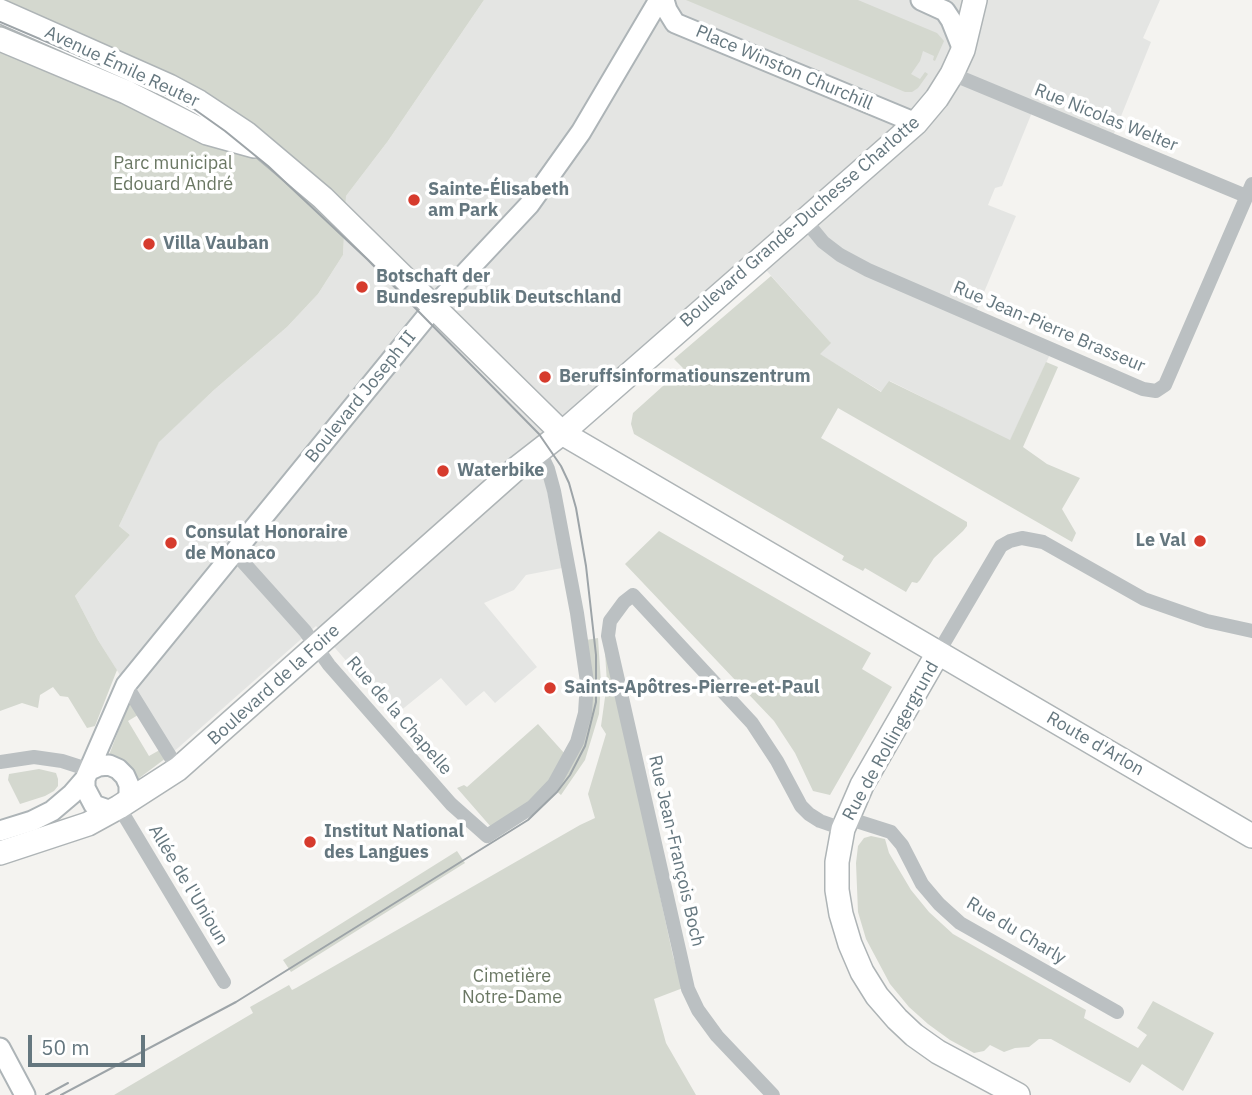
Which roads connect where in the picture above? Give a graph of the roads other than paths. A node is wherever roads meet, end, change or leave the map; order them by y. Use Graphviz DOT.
graph roads {
  1 [pos="661,0"];
  2 [pos="921,0"];
  3 [pos="975,0"];
  4 [pos="0,11"];
  5 [pos="0,39"];
  6 [pos="963,50"];
  7 [pos="952,74"];
  8 [pos="916,123"];
  9 [pos="273,155"];
  10 [pos="1249,190"];
  11 [pos="805,220"];
  12 [pos="434,308"];
  13 [pos="562,433"];
  14 [pos="539,450"];
  15 [pos="234,552"];
  16 [pos="633,595"];
  17 [pos="1252,631"];
  18 [pos="938,653"];
  19 [pos="322,656"];
  20 [pos="125,685"];
  21 [pos="0,762"];
  22 [pos="178,769"];
  23 [pos="88,774"];
  24 [pos="118,808"];
  25 [pos="845,823"];
  26 [pos="0,831"];
  27 [pos="1252,836"];
  28 [pos="0,853"];
  29 [pos="223,982"];
  30 [pos="1117,1012"];
  31 [pos="0,1048"];
  32 [pos="25,1095"];
  33 [pos="774,1095"];
  34 [pos="1018,1095"];
  1 -- 8 [label="main road, Place Winston Churchill"];
  1 -- 12 [label="main road, Boulevard Joseph II"];
  2 -- 6 [label="main road"];
  3 -- 6 [label="main road, Boulevard Grande-Duchesse Charlotte"];
  4 -- 9 [label="main road, Avenue Émile Reuter"];
  5 -- 9 [label="main road, Avenue Émile Reuter"];
  6 -- 7 [label="main road, Boulevard Grande-Duchesse Charlotte"];
  7 -- 8 [label="main road, Boulevard Grande-Duchesse Charlotte"];
  7 -- 10 [label="street, Rue Nicolas Welter"];
  8 -- 11 [label="main road, Boulevard Grande-Duchesse Charlotte"];
  9 -- 12 [label="main road, Avenue Émile Reuter"];
  10 -- 11 [label="street, Rue Jean-Pierre Brasseur"];
  11 -- 13 [label="main road, Boulevard Grande-Duchesse Charlotte"];
  12 -- 13 [label="main road, Avenue Émile Reuter"];
  12 -- 15 [label="main road, Boulevard Joseph II"];
  13 -- 14 [label="main road, Boulevard Grande-Duchesse Charlotte"];
  13 -- 18 [label="main road, Route d'Arlon"];
  14 -- 19 [label="main road, Boulevard de la Foire"];
  14 -- 19 [label="street, Rue de la Chapelle"];
  15 -- 19 [label="street, Rue de la Chapelle"];
  15 -- 20 [label="main road, Boulevard Joseph II"];
  16 -- 25 [label="street, Rue de Rollingergrund"];
  16 -- 33 [label="street, Rue Jean-François Boch"];
  17 -- 18 [label="street"];
  18 -- 25 [label="main road, Rue de Rollingergrund"];
  18 -- 27 [label="main road, Route d'Arlon"];
  19 -- 22 [label="main road, Boulevard de la Foire"];
  20 -- 22 [label="street"];
  20 -- 23 [label="main road, Boulevard Joseph II"];
  21 -- 23 [label="street"];
  22 -- 24 [label="main road, Boulevard de la Foire"];
  23 -- 24 [label="main road"];
  23 -- 24 [label="main road"];
  23 -- 26 [label="main road, Boulevard Joseph II"];
  24 -- 28 [label="main road, Boulevard de la Foire"];
  24 -- 29 [label="street, Allée de l'Unioun"];
  25 -- 30 [label="street, Rue du Charly"];
  25 -- 34 [label="main road, Rue de Rollingergrund"];
  31 -- 32 [label="main road"];
}
